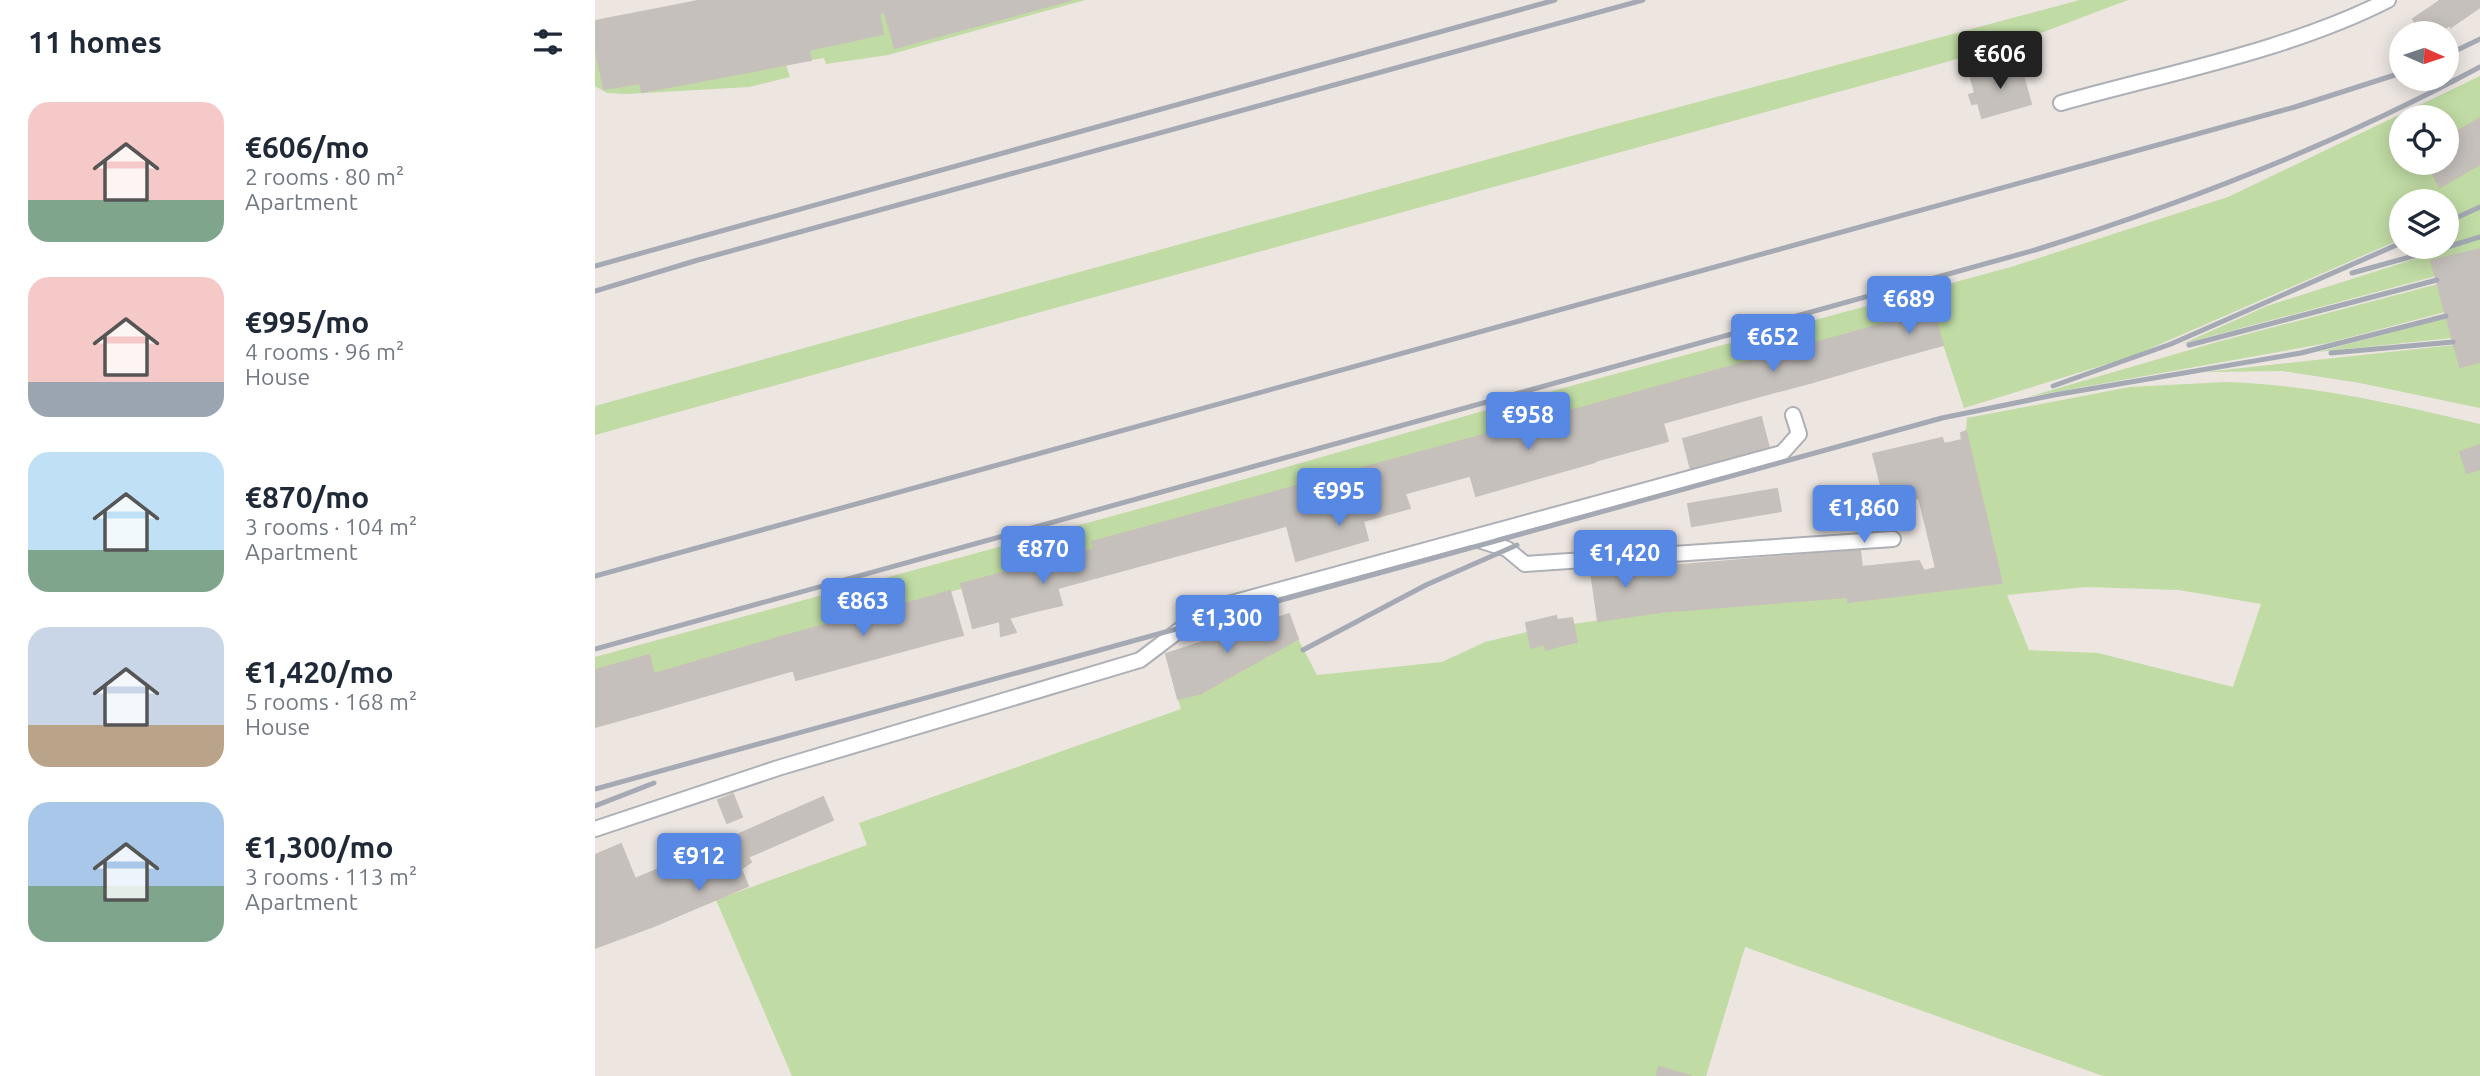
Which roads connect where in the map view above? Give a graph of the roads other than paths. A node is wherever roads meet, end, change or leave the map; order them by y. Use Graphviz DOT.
graph roads {
  1 [pos="2388,0"];
  2 [pos="2061,103"];
  3 [pos="1793,415"];
  4 [pos="1471,537"];
  5 [pos="1893,539"];
  6 [pos="595,829"];
  1 -- 2 [label="lane"];
  3 -- 4 [label="lane"];
  4 -- 5 [label="lane"];
  4 -- 6 [label="lane"];
}
